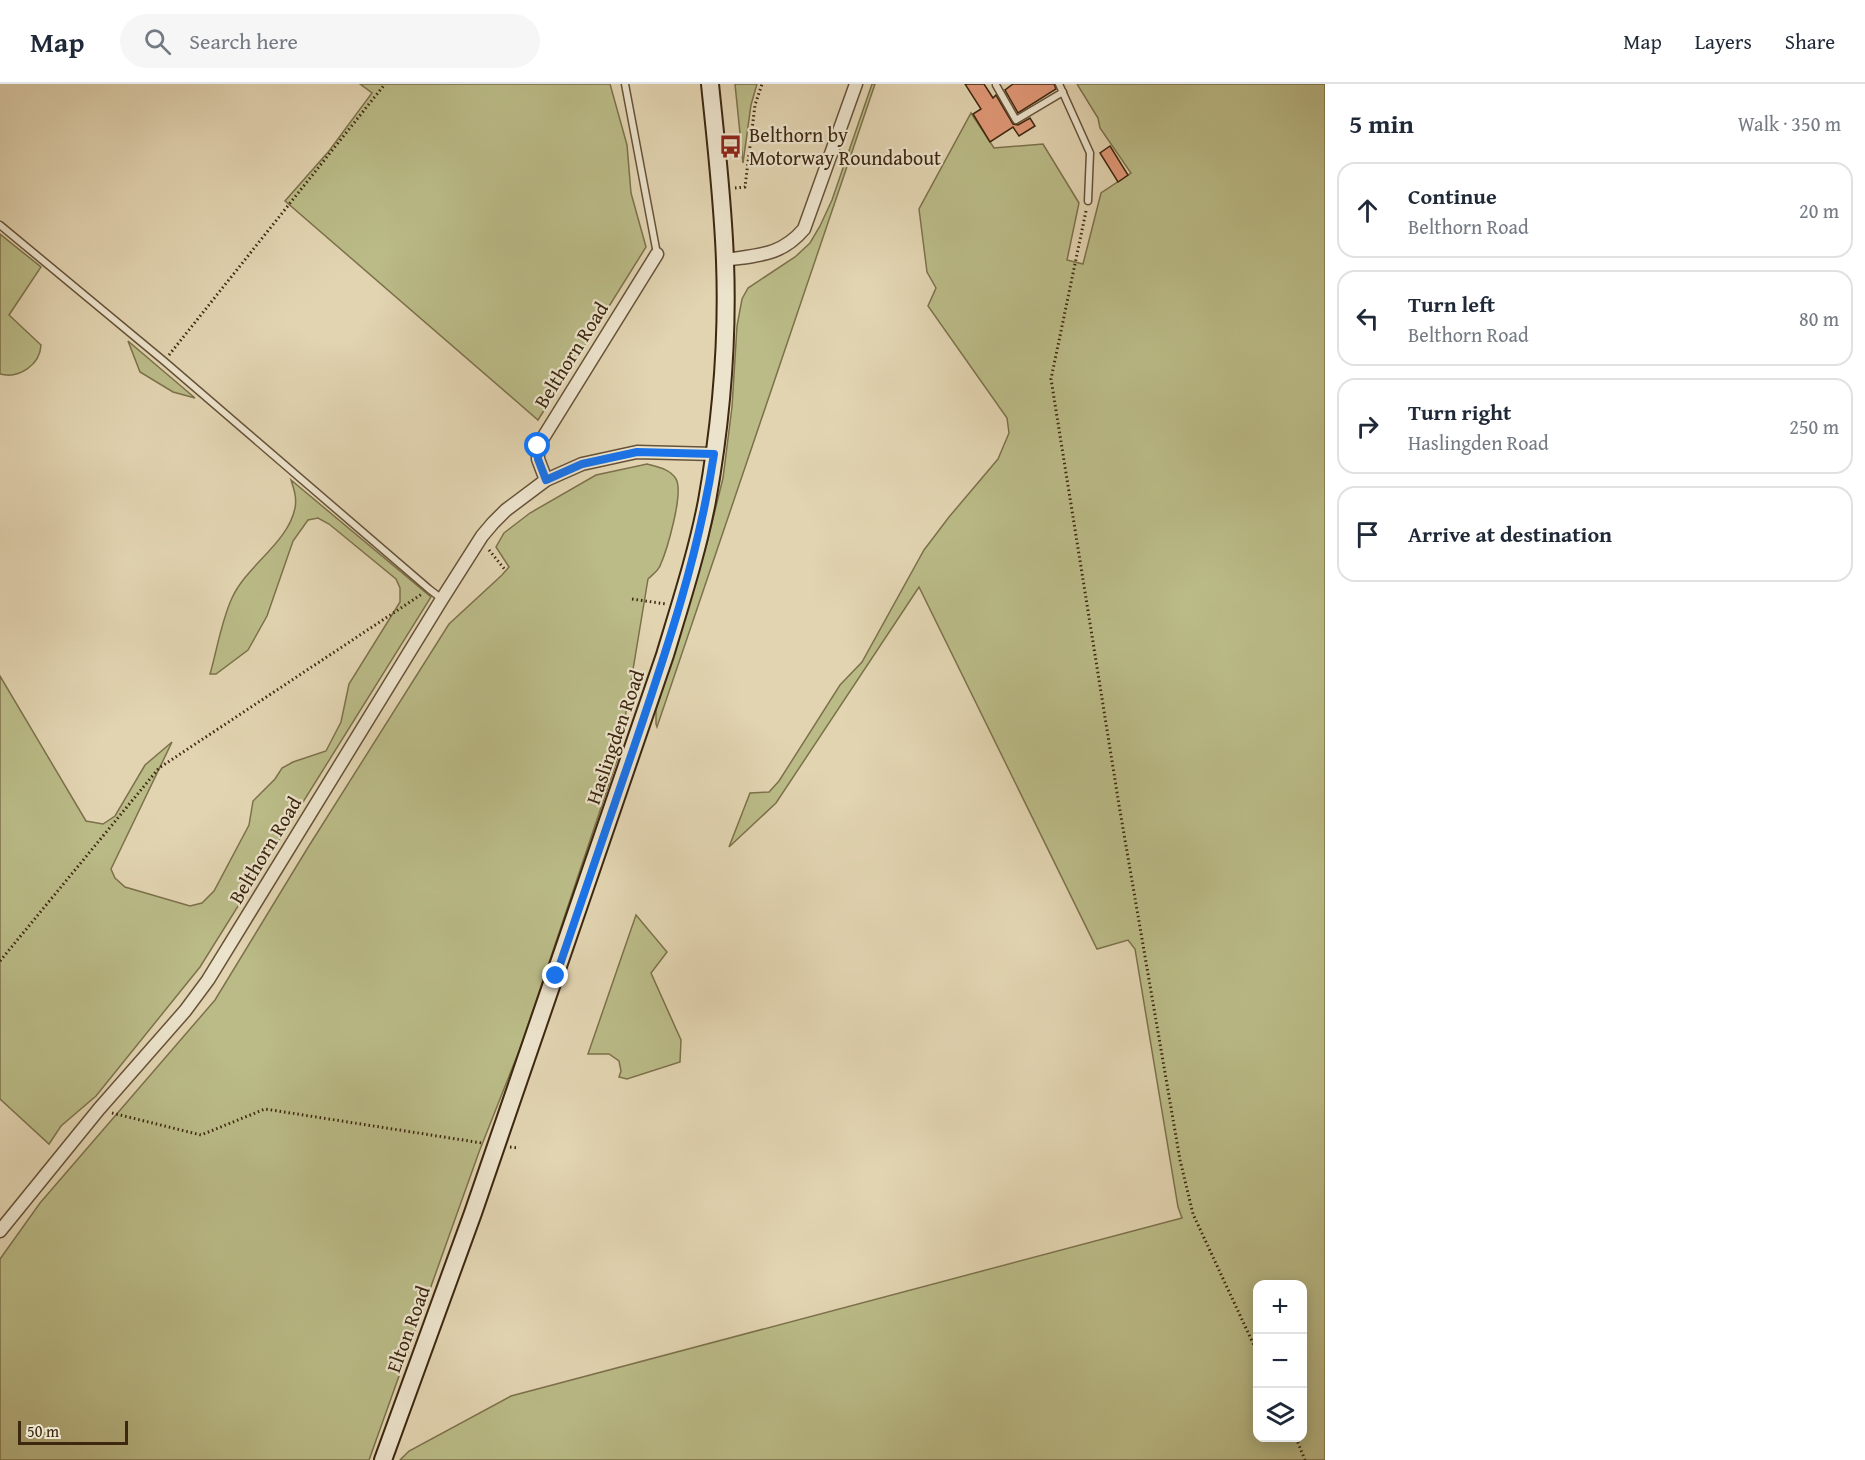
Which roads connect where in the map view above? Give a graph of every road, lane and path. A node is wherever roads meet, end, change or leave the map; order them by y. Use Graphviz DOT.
graph roads {
  1 [pos="385,84"];
  2 [pos="625,84"];
  3 [pos="710,84"];
  4 [pos="762,84"];
  5 [pos="856,84"];
  6 [pos="1059,84"];
  7 [pos="996,85"];
  8 [pos="1063,92"];
  9 [pos="720,189"];
  10 [pos="1088,201"];
  11 [pos="0,225"];
  12 [pos="657,254"];
  13 [pos="725,260"];
  14 [pos="164,361"];
  15 [pos="714,454"];
  16 [pos="546,480"];
  17 [pos="480,539"];
  18 [pos="506,571"];
  19 [pos="429,589"];
  20 [pos="442,599"];
  21 [pos="632,599"];
  22 [pos="680,606"];
  23 [pos="0,961"];
  24 [pos="99,1109"];
  25 [pos="496,1146"];
  26 [pos="473,1213"];
  27 [pos="0,1231"];
  28 [pos="1253,1345"];
  29 [pos="1298,1442"];
  30 [pos="383,1460"];
  31 [pos="1305,1460"];
  1 -- 14 [label="path"];
  2 -- 12 [label="lane"];
  3 -- 9 [label="main road, Haslingden Road"];
  4 -- 9 [label="path"];
  5 -- 13 [label="street"];
  6 -- 8 [label="lane"];
  7 -- 8 [label="lane"];
  8 -- 10 [label="lane"];
  9 -- 13 [label="main road, Haslingden Road"];
  10 -- 28 [label="path"];
  11 -- 14 [label="lane"];
  12 -- 16 [label="street, Belthorn Road"];
  13 -- 15 [label="main road, Haslingden Road"];
  14 -- 19 [label="lane"];
  15 -- 16 [label="street, Belthorn Road"];
  15 -- 22 [label="main road, Haslingden Road"];
  16 -- 17 [label="street, Belthorn Road"];
  17 -- 18 [label="path"];
  17 -- 20 [label="street, Belthorn Road"];
  19 -- 20 [label="lane"];
  19 -- 23 [label="path"];
  20 -- 24 [label="street, Belthorn Road"];
  21 -- 22 [label="path"];
  22 -- 25 [label="main road, Haslingden Road"];
  24 -- 25 [label="path"];
  24 -- 27 [label="street, Belthorn Road"];
  25 -- 26 [label="main road, Haslingden Road"];
  26 -- 30 [label="main road, Elton Road"];
  29 -- 31 [label="path"];
}
